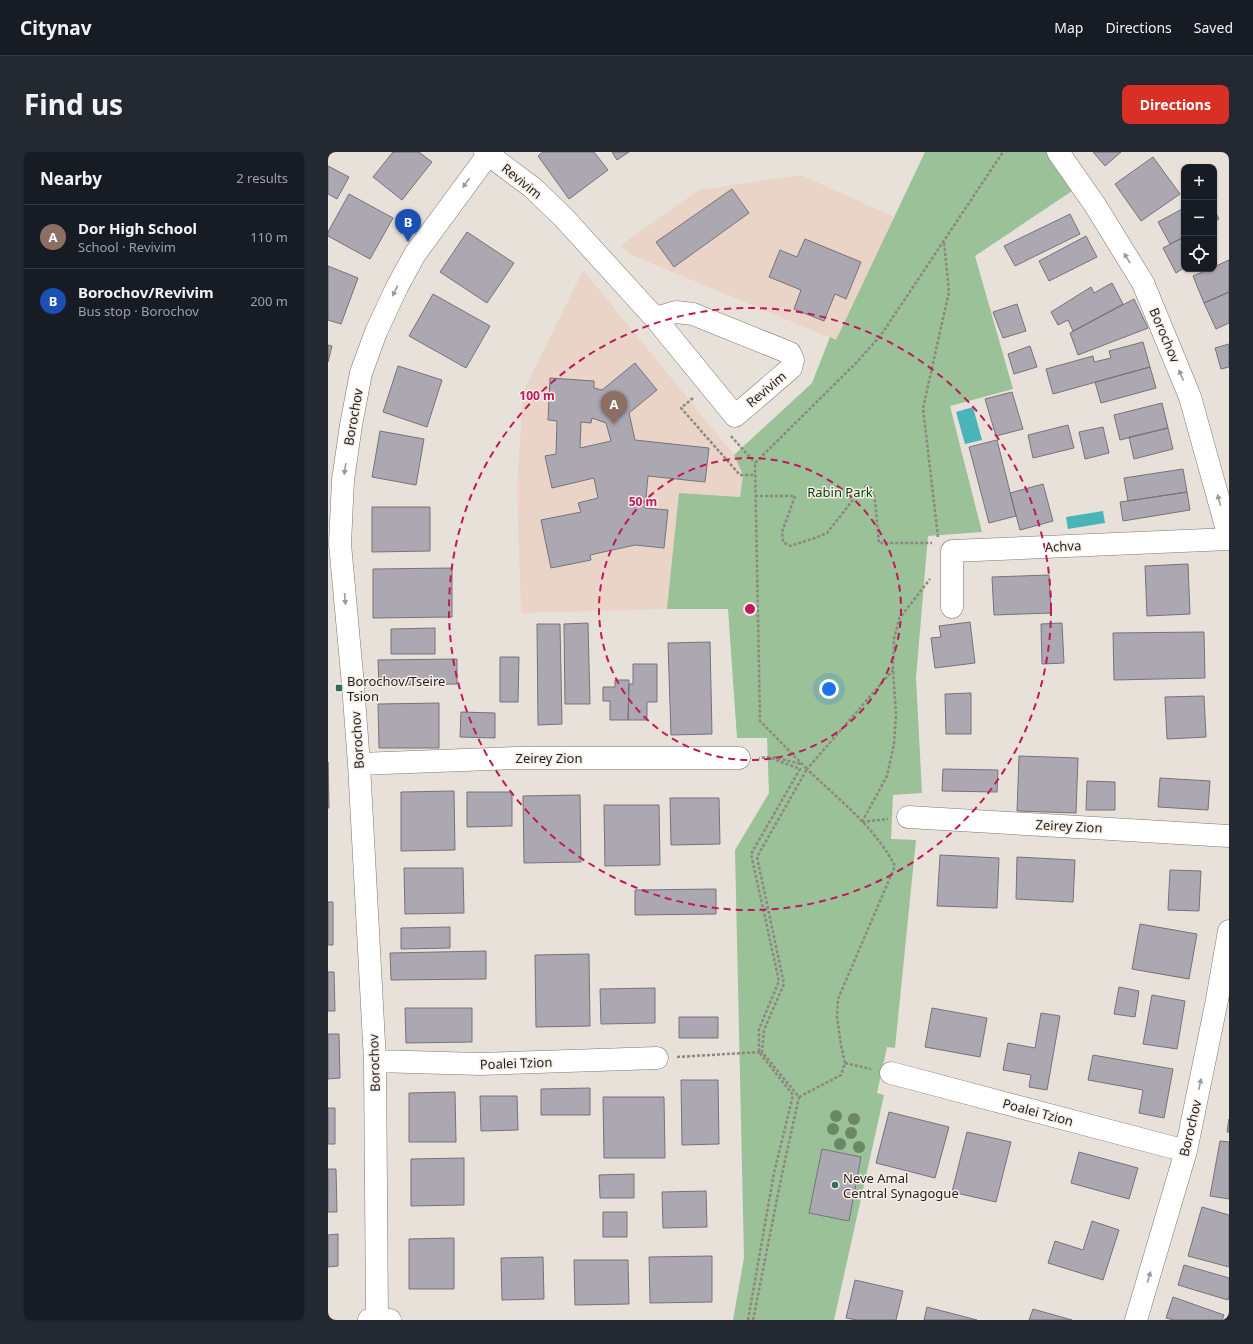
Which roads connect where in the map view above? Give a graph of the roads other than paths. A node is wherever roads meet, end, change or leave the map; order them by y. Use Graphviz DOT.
graph roads {
  1 [pos="1058,152"];
  2 [pos="488,153"];
  3 [pos="655,318"];
  4 [pos="1229,538"];
  5 [pos="952,607"];
  6 [pos="739,758"];
  7 [pos="358,764"];
  8 [pos="908,817"];
  9 [pos="1229,836"];
  10 [pos="1229,931"];
  11 [pos="657,1058"];
  12 [pos="375,1061"];
  13 [pos="891,1074"];
  14 [pos="1186,1151"];
  15 [pos="1137,1317"];
  16 [pos="379,1319"];
  4 -- 1 [label="street, Borochov, one-way"];
  2 -- 3 [label="street, Revivim"];
  2 -- 7 [label="street, Borochov, one-way"];
  3 -- 3 [label="street, Revivim"];
  4 -- 5 [label="street, Achva"];
  6 -- 7 [label="street, Zeirey Zion"];
  7 -- 12 [label="street, Borochov"];
  8 -- 9 [label="street, Zeirey Zion"];
  14 -- 10 [label="street, Borochov, one-way"];
  11 -- 12 [label="street, Poalei Tzion"];
  12 -- 16 [label="street, Borochov"];
  13 -- 14 [label="street, Poalei Tzion"];
  15 -- 14 [label="street, Borochov, one-way"];
}
